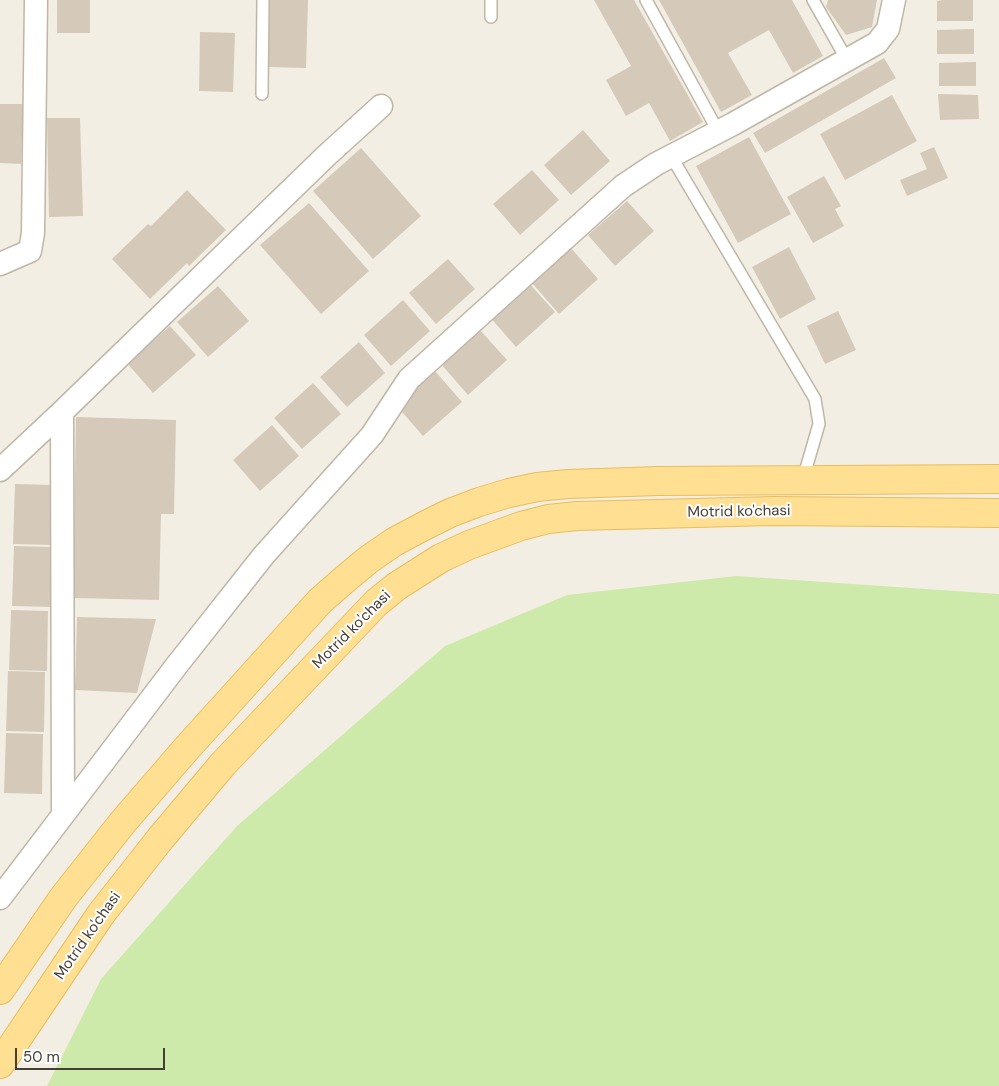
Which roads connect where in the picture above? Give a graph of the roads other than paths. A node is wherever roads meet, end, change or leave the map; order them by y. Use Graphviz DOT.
graph roads {
  1 [pos="36,0"];
  2 [pos="263,0"];
  3 [pos="491,0"];
  4 [pos="646,0"];
  5 [pos="813,0"];
  6 [pos="894,0"];
  7 [pos="492,17"];
  8 [pos="847,60"];
  9 [pos="262,94"];
  10 [pos="381,106"];
  11 [pos="718,131"];
  12 [pos="671,156"];
  13 [pos="0,264"];
  14 [pos="62,412"];
  15 [pos="0,470"];
  16 [pos="999,479"];
  17 [pos="802,480"];
  18 [pos="999,513"];
  19 [pos="62,815"];
  20 [pos="0,898"];
  21 [pos="0,990"];
  22 [pos="0,1064"];
  1 -- 13 [label="street"];
  2 -- 9 [label="lane"];
  3 -- 7 [label="lane"];
  4 -- 11 [label="lane"];
  5 -- 8 [label="lane"];
  6 -- 8 [label="street"];
  8 -- 11 [label="street"];
  10 -- 14 [label="street"];
  11 -- 12 [label="street"];
  12 -- 17 [label="lane"];
  12 -- 19 [label="street"];
  14 -- 15 [label="street"];
  14 -- 19 [label="street"];
  16 -- 17 [label="main road, Motrid ko'chasi"];
  17 -- 21 [label="main road, Motrid ko'chasi"];
  18 -- 22 [label="main road, Motrid ko'chasi"];
  19 -- 20 [label="street"];
}
